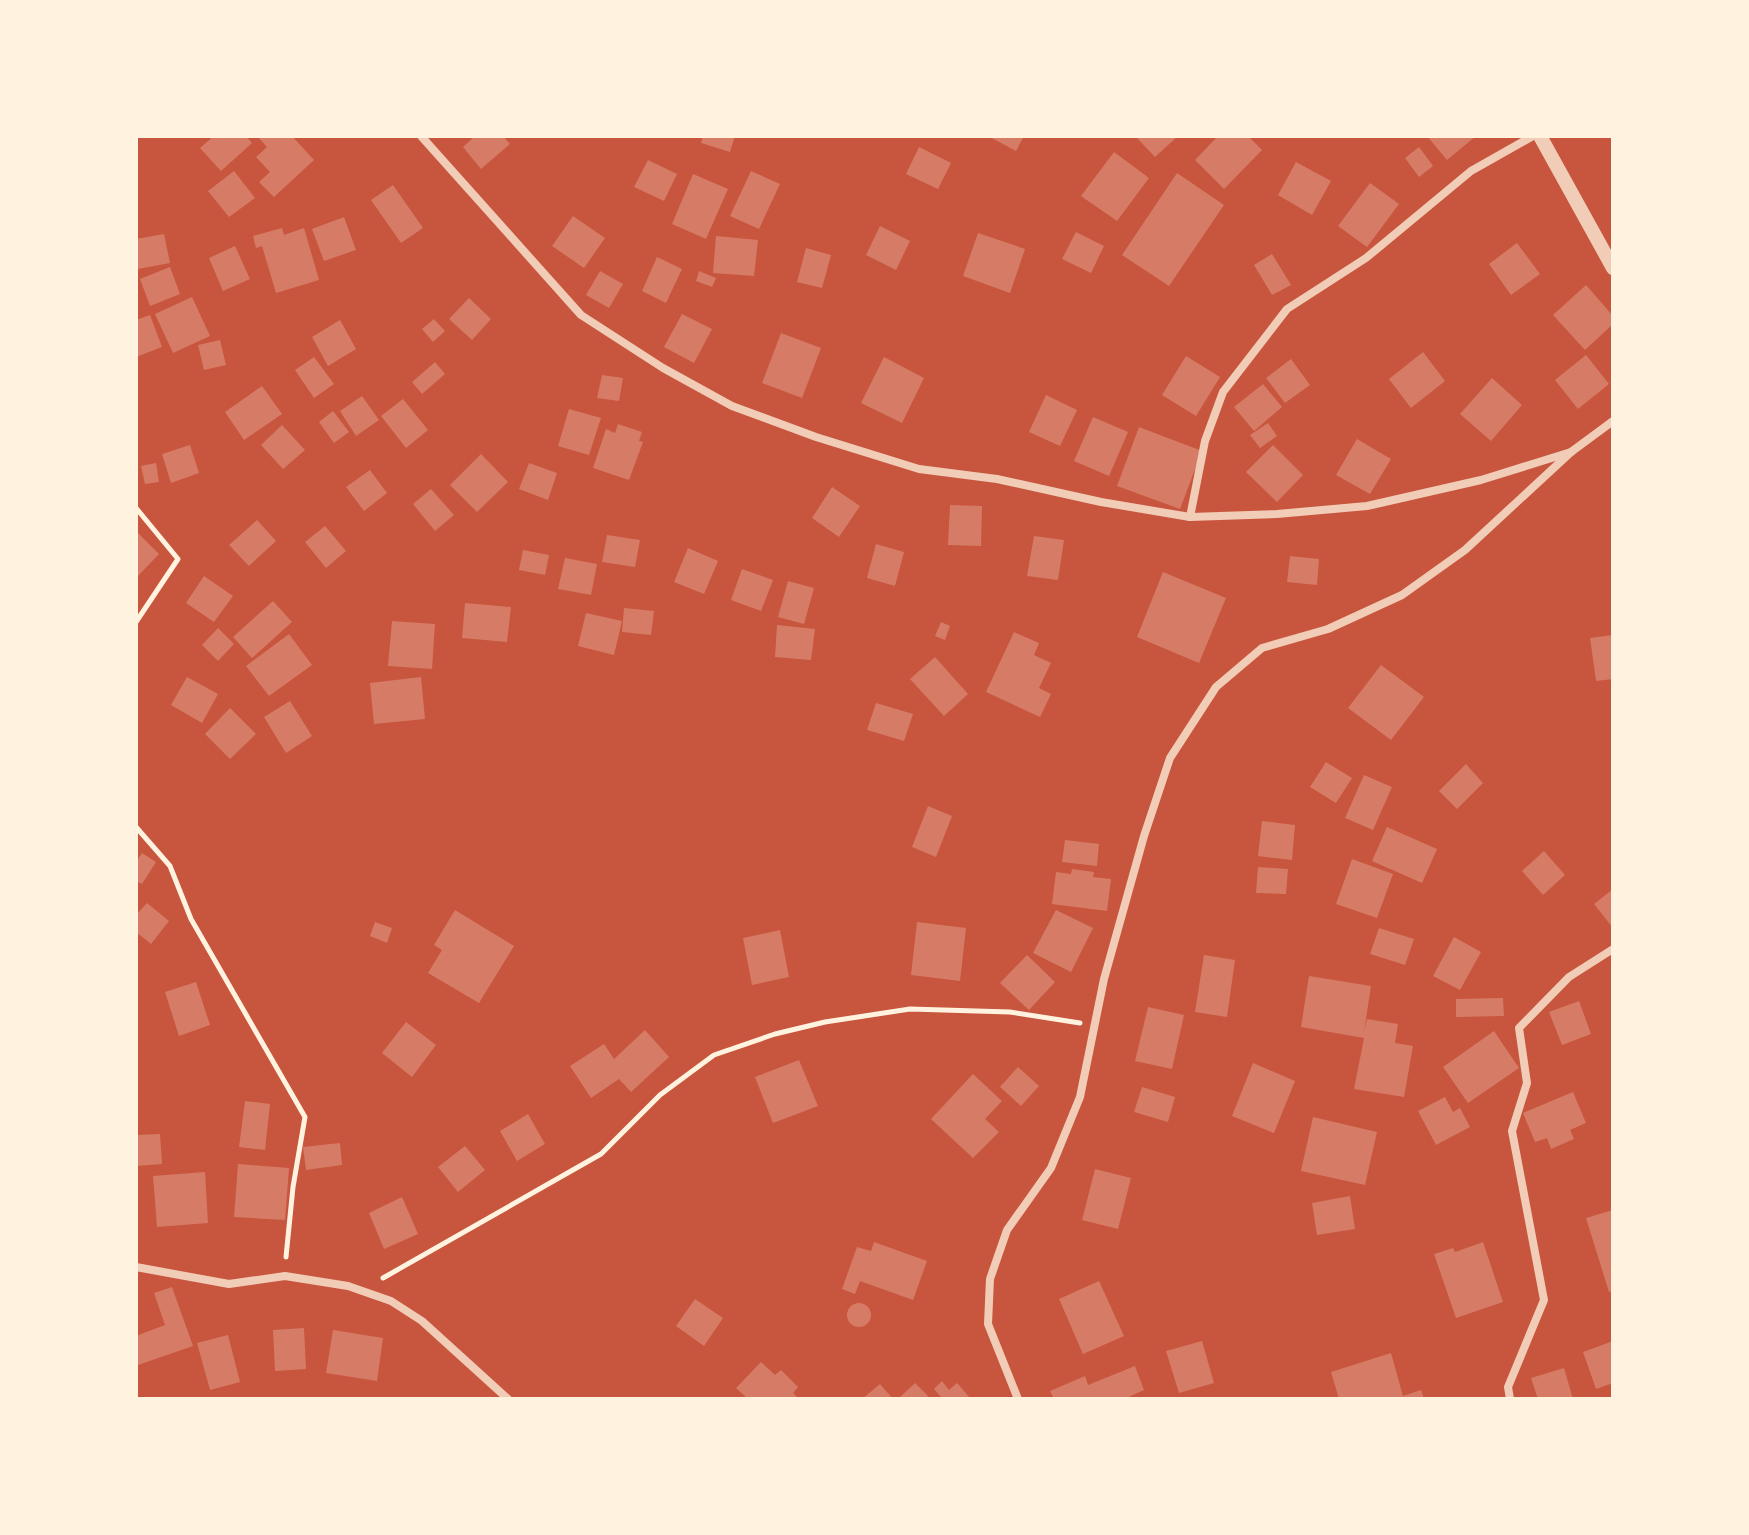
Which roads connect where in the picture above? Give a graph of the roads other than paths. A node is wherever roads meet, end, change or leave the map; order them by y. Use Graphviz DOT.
graph roads {
  1 [pos="421,136"];
  2 [pos="1533,136"];
  3 [pos="1540,136"];
  4 [pos="1613,268"];
  5 [pos="1613,421"];
  6 [pos="1571,452"];
  7 [pos="1190,517"];
  8 [pos="1613,949"];
  9 [pos="136,1267"];
  10 [pos="508,1399"];
  11 [pos="1018,1399"];
  12 [pos="1510,1399"];
  1 -- 7 [label="street"];
  2 -- 7 [label="street"];
  3 -- 4 [label="street"];
  5 -- 6 [label="street"];
  6 -- 7 [label="street"];
  6 -- 11 [label="street"];
  8 -- 12 [label="street"];
  9 -- 10 [label="street"];
}
